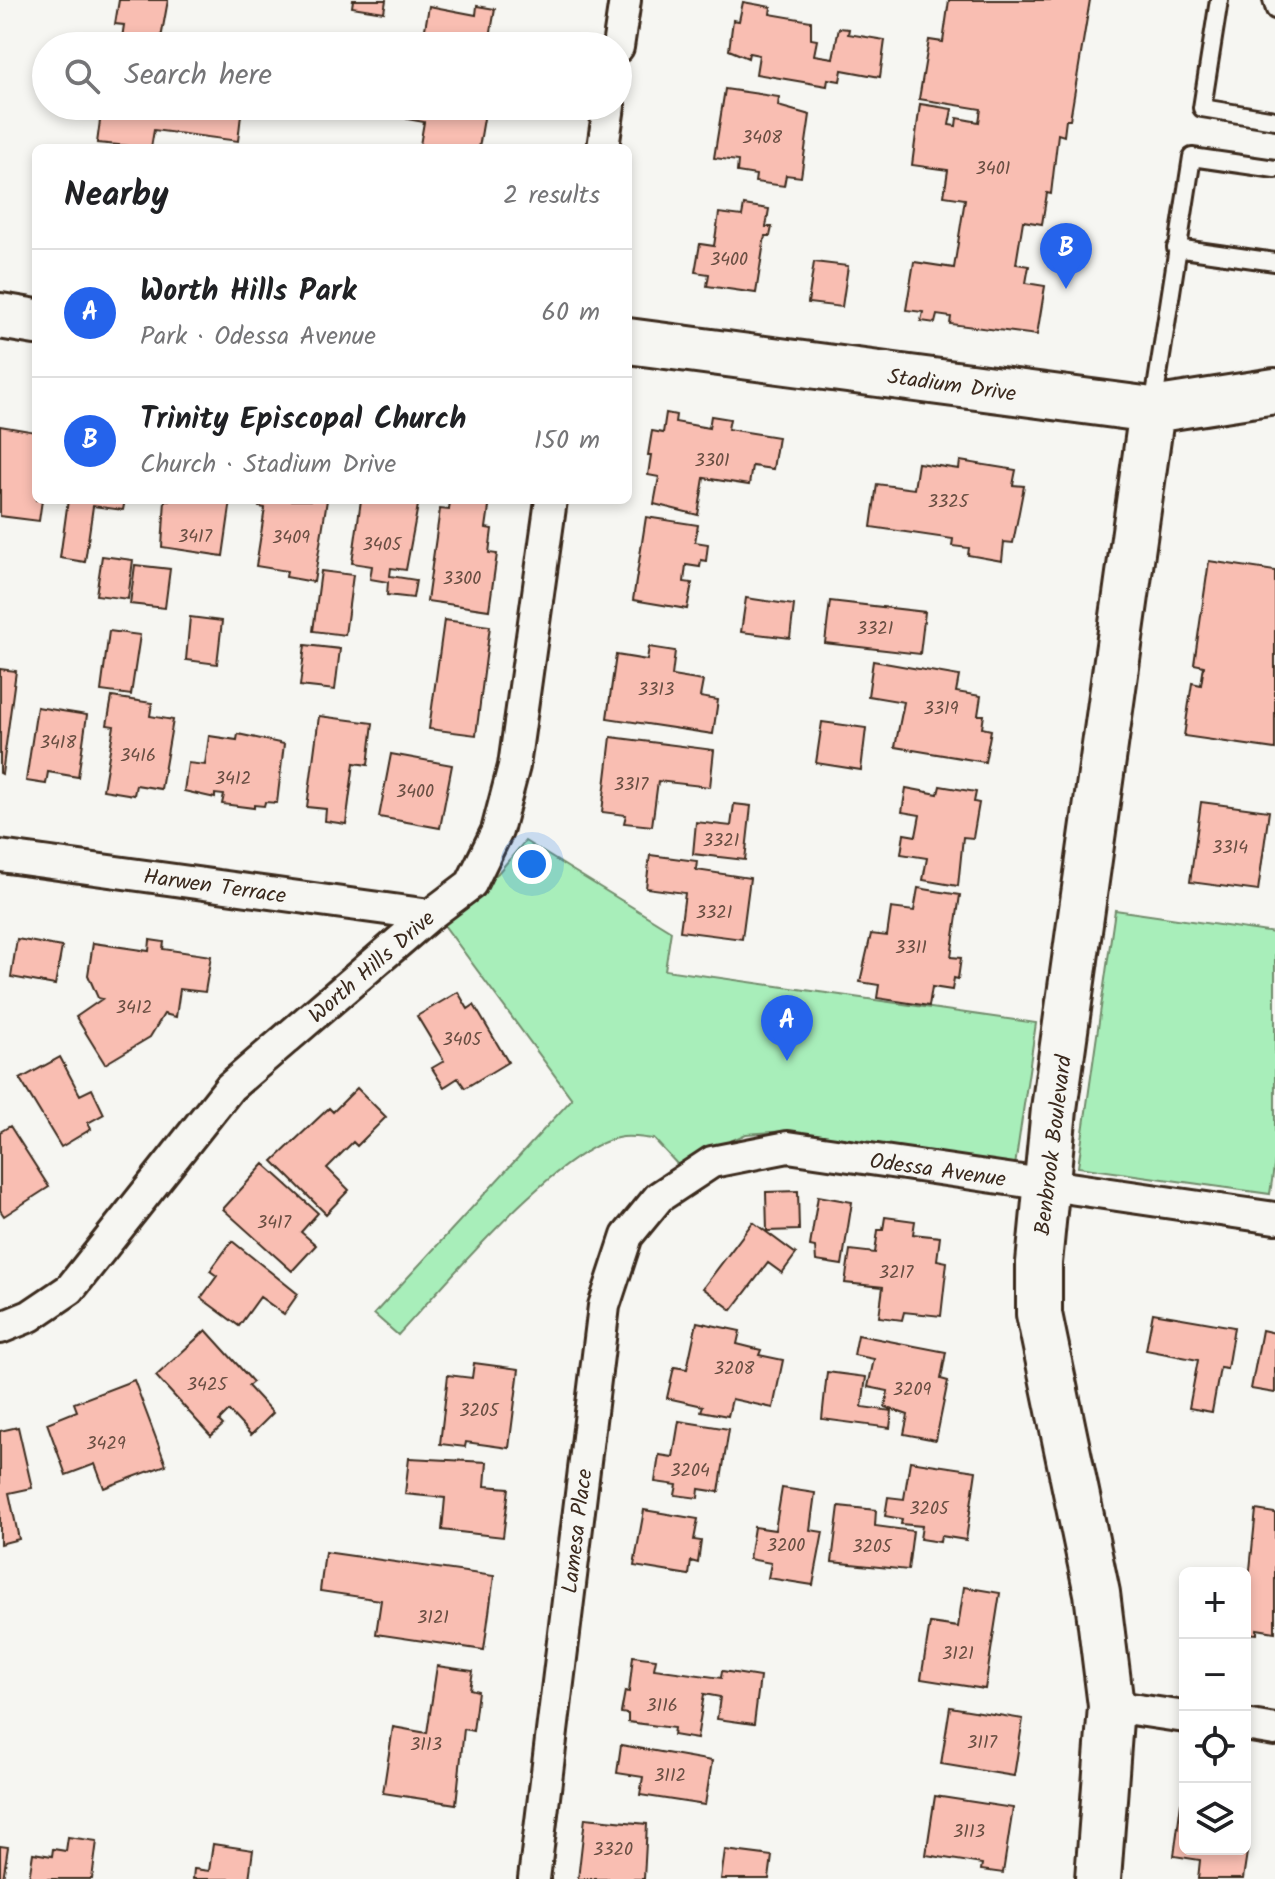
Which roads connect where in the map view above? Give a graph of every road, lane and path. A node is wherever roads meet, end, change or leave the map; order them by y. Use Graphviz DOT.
graph roads {
  1 [pos="625,0"];
  2 [pos="1219,0"];
  3 [pos="1272,0"];
  4 [pos="1275,10"];
  5 [pos="620,32"];
  6 [pos="607,120"];
  7 [pos="1275,120"];
  8 [pos="604,144"];
  9 [pos="1275,169"];
  10 [pos="1176,248"];
  11 [pos="1275,262"];
  12 [pos="0,316"];
  13 [pos="32,321"];
  14 [pos="632,342"];
  15 [pos="1275,391"];
  16 [pos="1152,410"];
  17 [pos="550,504"];
  18 [pos="0,856"];
  19 [pos="430,915"];
  20 [pos="1044,1184"];
  21 [pos="659,1197"];
  22 [pos="1275,1218"];
  23 [pos="0,1328"];
  24 [pos="1111,1706"];
  25 [pos="1179,1716"];
  26 [pos="1251,1726"];
  27 [pos="1275,1730"];
  28 [pos="534,1879"];
  29 [pos="1098,1879"];
  1 -- 5 [label="street"];
  2 -- 7 [label="lane"];
  3 -- 4 [label="lane"];
  6 -- 8 [label="street"];
  9 -- 10 [label="lane"];
  10 -- 11 [label="lane"];
  10 -- 16 [label="lane"];
  12 -- 13 [label="street"];
  14 -- 16 [label="street, Stadium Drive"];
  15 -- 16 [label="street, Stadium Drive"];
  16 -- 20 [label="street, Benbrook Boulevard"];
  17 -- 19 [label="street, Worth Hills Drive"];
  18 -- 19 [label="street, Harwen Terrace"];
  19 -- 23 [label="street, Worth Hills Drive"];
  20 -- 21 [label="street, Odessa Avenue"];
  20 -- 22 [label="street, Odessa Avenue"];
  20 -- 24 [label="street, Benbrook Boulevard"];
  21 -- 28 [label="street, Lamesa Place"];
  24 -- 25 [label="street"];
  24 -- 29 [label="street, Benbrook Boulevard"];
  26 -- 27 [label="street"];
}
